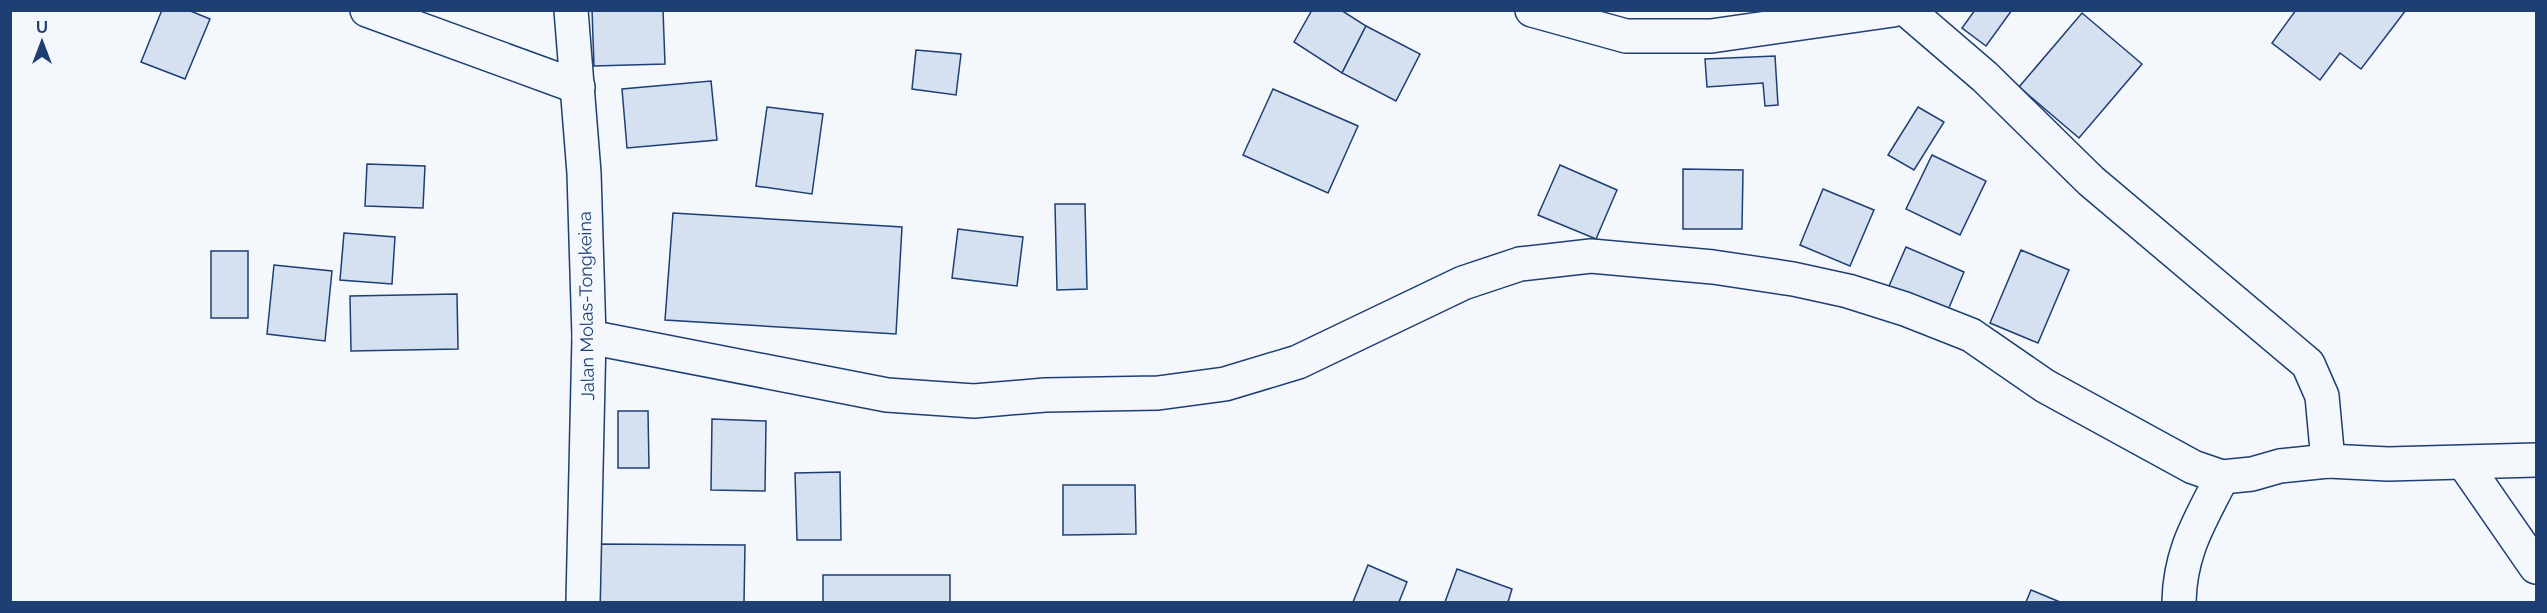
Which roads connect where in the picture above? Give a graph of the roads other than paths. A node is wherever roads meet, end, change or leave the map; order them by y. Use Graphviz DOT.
graph roads {
  1 [pos="367,10"];
  2 [pos="571,10"];
  3 [pos="1532,10"];
  4 [pos="1893,10"];
  5 [pos="1906,10"];
  6 [pos="578,87"];
  7 [pos="589,337"];
  8 [pos="2536,460"];
  9 [pos="2328,461"];
  10 [pos="2464,463"];
  11 [pos="2222,477"];
  12 [pos="2536,567"];
  13 [pos="583,603"];
  14 [pos="2179,603"];
  1 -- 6 [label="street"];
  2 -- 6 [label="street, Jalan Molas-Tongkeina"];
  3 -- 4 [label="street"];
  5 -- 9 [label="street"];
  6 -- 7 [label="street, Jalan Molas-Tongkeina"];
  7 -- 11 [label="street"];
  7 -- 13 [label="street, Jalan Molas-Tongkeina"];
  8 -- 10 [label="street"];
  9 -- 10 [label="street"];
  9 -- 11 [label="street"];
  10 -- 12 [label="street"];
  11 -- 14 [label="street"];
}
